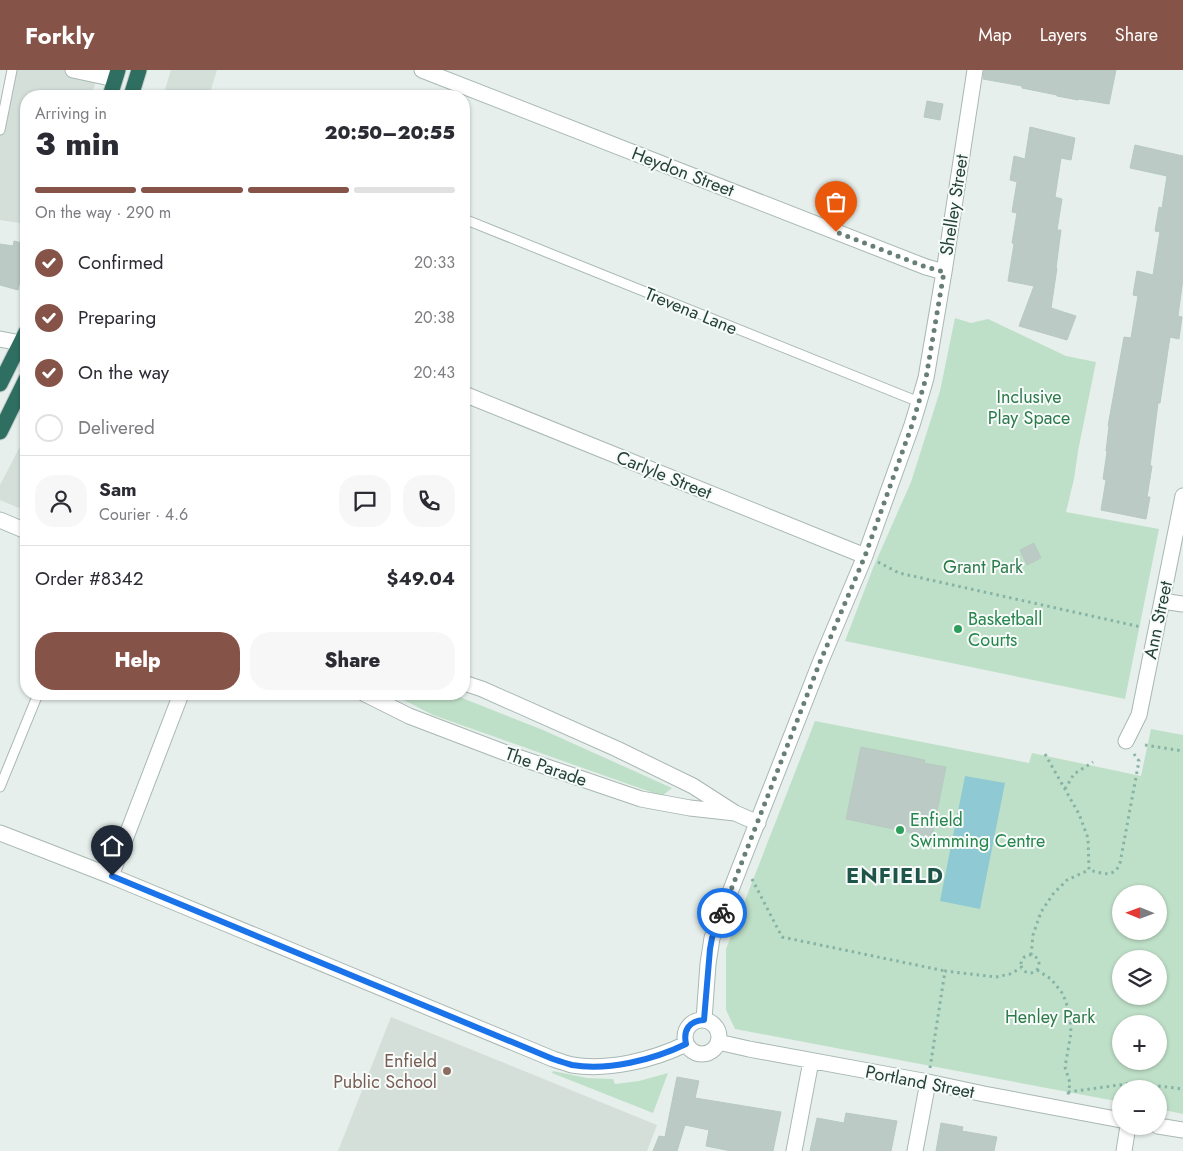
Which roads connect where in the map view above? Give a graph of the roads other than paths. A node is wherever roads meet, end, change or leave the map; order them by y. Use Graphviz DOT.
graph roads {
  1 [pos="12,70"];
  2 [pos="73,70"];
  3 [pos="139,70"];
  4 [pos="422,70"];
  5 [pos="975,70"];
  6 [pos="116,74"];
  7 [pos="112,90"];
  8 [pos="133,90"];
  9 [pos="0,130"];
  10 [pos="470,222"];
  11 [pos="944,272"];
  12 [pos="20,338"];
  13 [pos="0,340"];
  14 [pos="20,346"];
  15 [pos="0,384"];
  16 [pos="20,391"];
  17 [pos="470,396"];
  18 [pos="919,402"];
  19 [pos="0,432"];
  20 [pos="1183,496"];
  21 [pos="0,520"];
  22 [pos="20,528"];
  23 [pos="869,558"];
  24 [pos="1162,601"];
  25 [pos="1183,604"];
  26 [pos="470,685"];
  27 [pos="36,700"];
  28 [pos="179,700"];
  29 [pos="377,700"];
  30 [pos="1126,741"];
  31 [pos="0,787"];
  32 [pos="735,813"];
  33 [pos="758,823"];
  34 [pos="0,833"];
  35 [pos="112,876"];
  36 [pos="704,1020"];
  37 [pos="718,1042"];
  38 [pos="686,1044"];
  39 [pos="811,1060"];
  40 [pos="928,1082"];
  41 [pos="1112,1118"];
  42 [pos="1167,1127"];
  43 [pos="1183,1130"];
  44 [pos="1127,1135"];
  45 [pos="794,1151"];
  46 [pos="915,1151"];
  47 [pos="1124,1151"];
  1 -- 9 [label="lane"];
  2 -- 6 [label="street"];
  3 -- 8 [label="highway"];
  4 -- 11 [label="street, Heydon Street"];
  5 -- 11 [label="street, Shelley Street"];
  6 -- 7 [label="highway"];
  10 -- 18 [label="lane, Trevena Lane"];
  11 -- 18 [label="street, Shelley Street"];
  12 -- 13 [label="street"];
  14 -- 15 [label="highway"];
  16 -- 19 [label="highway"];
  17 -- 23 [label="street, Carlyle Street"];
  18 -- 23 [label="street, Shelley Street"];
  20 -- 24 [label="street, Ann Street"];
  21 -- 22 [label="street"];
  23 -- 33 [label="street, Shelley Street"];
  24 -- 25 [label="street"];
  24 -- 30 [label="street, Ann Street"];
  26 -- 32 [label="street, The Parade"];
  27 -- 31 [label="lane"];
  28 -- 35 [label="street"];
  29 -- 32 [label="street, The Parade"];
  32 -- 33 [label="street, The Parade"];
  33 -- 36 [label="street, Shelley Street"];
  34 -- 35 [label="street"];
  35 -- 38 [label="street"];
  36 -- 37 [label="street"];
  36 -- 38 [label="street"];
  37 -- 38 [label="street"];
  37 -- 39 [label="street, Portland Street"];
  39 -- 40 [label="street, Portland Street"];
  39 -- 45 [label="street"];
  40 -- 41 [label="street, Portland Street"];
  40 -- 46 [label="street"];
  42 -- 43 [label="street"];
  44 -- 47 [label="street"];
}
